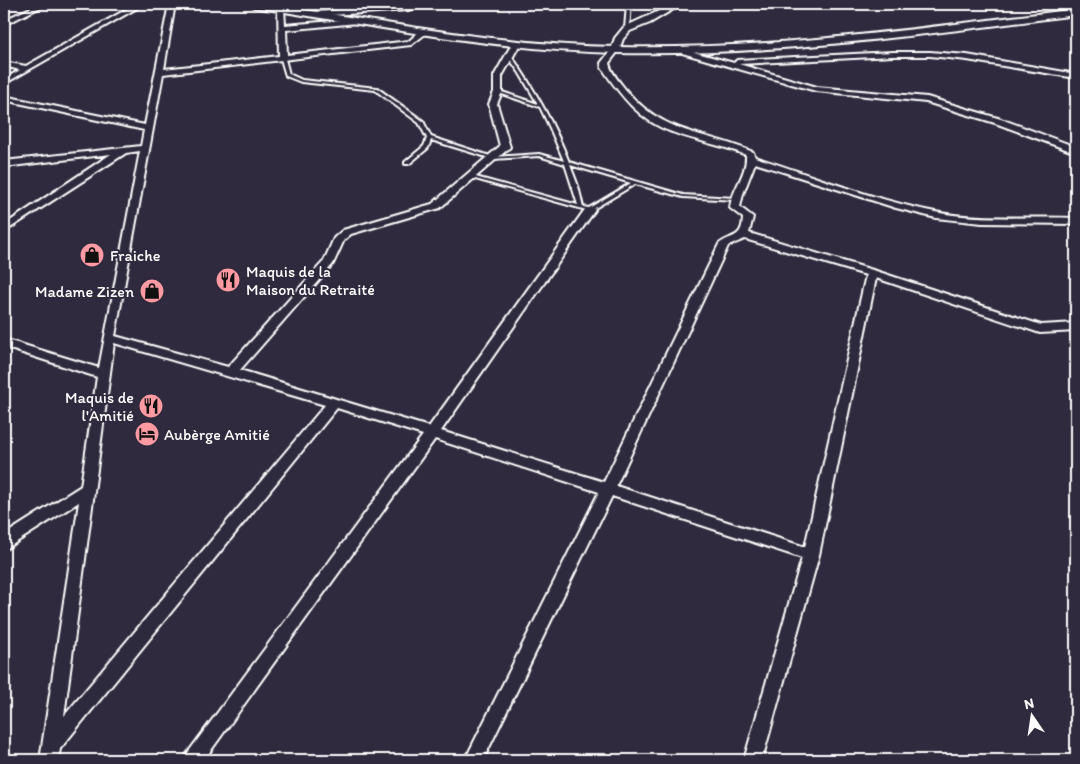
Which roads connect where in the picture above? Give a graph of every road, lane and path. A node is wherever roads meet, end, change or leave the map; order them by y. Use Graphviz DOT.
graph roads {
  1 [pos="44,4"];
  2 [pos="141,4"];
  3 [pos="172,4"];
  4 [pos="254,4"];
  5 [pos="429,4"];
  6 [pos="629,4"];
  7 [pos="679,4"];
  8 [pos="281,8"];
  9 [pos="1076,12"];
  10 [pos="316,14"];
  11 [pos="357,21"];
  12 [pos="4,23"];
  13 [pos="281,28"];
  14 [pos="627,29"];
  15 [pos="424,32"];
  16 [pos="516,44"];
  17 [pos="615,50"];
  18 [pos="685,51"];
  19 [pos="509,55"];
  20 [pos="283,59"];
  21 [pos="730,63"];
  22 [pos="4,64"];
  23 [pos="27,69"];
  24 [pos="158,72"];
  25 [pos="1076,76"];
  26 [pos="4,82"];
  27 [pos="498,92"];
  28 [pos="4,98"];
  29 [pos="540,106"];
  30 [pos="147,128"];
  31 [pos="429,138"];
  32 [pos="143,148"];
  33 [pos="124,150"];
  34 [pos="1076,150"];
  35 [pos="493,158"];
  36 [pos="750,158"];
  37 [pos="4,164"];
  38 [pos="407,164"];
  39 [pos="568,164"];
  40 [pos="470,177"];
  41 [pos="635,182"];
  42 [pos="735,199"];
  43 [pos="586,208"];
  44 [pos="1076,220"];
  45 [pos="4,229"];
  46 [pos="744,235"];
  47 [pos="872,273"];
  48 [pos="1076,326"];
  49 [pos="109,338"];
  50 [pos="4,343"];
  51 [pos="232,371"];
  52 [pos="103,374"];
  53 [pos="334,403"];
  54 [pos="432,433"];
  55 [pos="88,489"];
  56 [pos="608,489"];
  57 [pos="7,537"];
  58 [pos="811,555"];
  59 [pos="52,744"];
  60 [pos="49,760"];
  61 [pos="193,760"];
  62 [pos="474,760"];
  63 [pos="753,760"];
  1 -- 12 [label="street"];
  2 -- 23 [label="street"];
  3 -- 24 [label="street"];
  4 -- 8 [label="street"];
  5 -- 10 [label="street"];
  6 -- 14 [label="lane"];
  7 -- 14 [label="street"];
  8 -- 10 [label="street"];
  8 -- 13 [label="street"];
  9 -- 18 [label="street"];
  10 -- 11 [label="street"];
  11 -- 13 [label="street"];
  11 -- 15 [label="street"];
  13 -- 20 [label="street"];
  14 -- 17 [label="street"];
  15 -- 16 [label="street"];
  15 -- 20 [label="street"];
  16 -- 17 [label="street"];
  16 -- 19 [label="street"];
  17 -- 18 [label="street"];
  17 -- 36 [label="street"];
  18 -- 21 [label="street"];
  19 -- 27 [label="street"];
  19 -- 29 [label="lane"];
  20 -- 24 [label="street"];
  20 -- 31 [label="lane"];
  21 -- 25 [label="street"];
  21 -- 34 [label="street"];
  22 -- 23 [label="street"];
  23 -- 26 [label="street"];
  24 -- 30 [label="street"];
  27 -- 29 [label="lane"];
  27 -- 35 [label="street"];
  28 -- 30 [label="street"];
  29 -- 39 [label="lane"];
  30 -- 32 [label="street"];
  31 -- 35 [label="lane"];
  31 -- 38 [label="lane"];
  32 -- 33 [label="street"];
  32 -- 49 [label="street"];
  33 -- 37 [label="street"];
  33 -- 45 [label="street"];
  35 -- 39 [label="lane"];
  35 -- 40 [label="street"];
  36 -- 42 [label="street"];
  36 -- 44 [label="street"];
  39 -- 41 [label="lane"];
  39 -- 43 [label="lane"];
  40 -- 43 [label="lane"];
  40 -- 51 [label="street"];
  41 -- 42 [label="lane"];
  41 -- 43 [label="lane"];
  42 -- 46 [label="street"];
  43 -- 54 [label="street"];
  46 -- 47 [label="street"];
  46 -- 56 [label="street"];
  47 -- 48 [label="street"];
  47 -- 58 [label="street"];
  49 -- 51 [label="street"];
  49 -- 52 [label="street"];
  50 -- 52 [label="street"];
  51 -- 53 [label="street"];
  52 -- 55 [label="street"];
  53 -- 54 [label="street"];
  53 -- 59 [label="street"];
  54 -- 56 [label="street"];
  54 -- 61 [label="street"];
  55 -- 57 [label="street"];
  55 -- 59 [label="street"];
  56 -- 58 [label="street"];
  56 -- 62 [label="street"];
  58 -- 63 [label="street"];
  59 -- 60 [label="street"];
}
